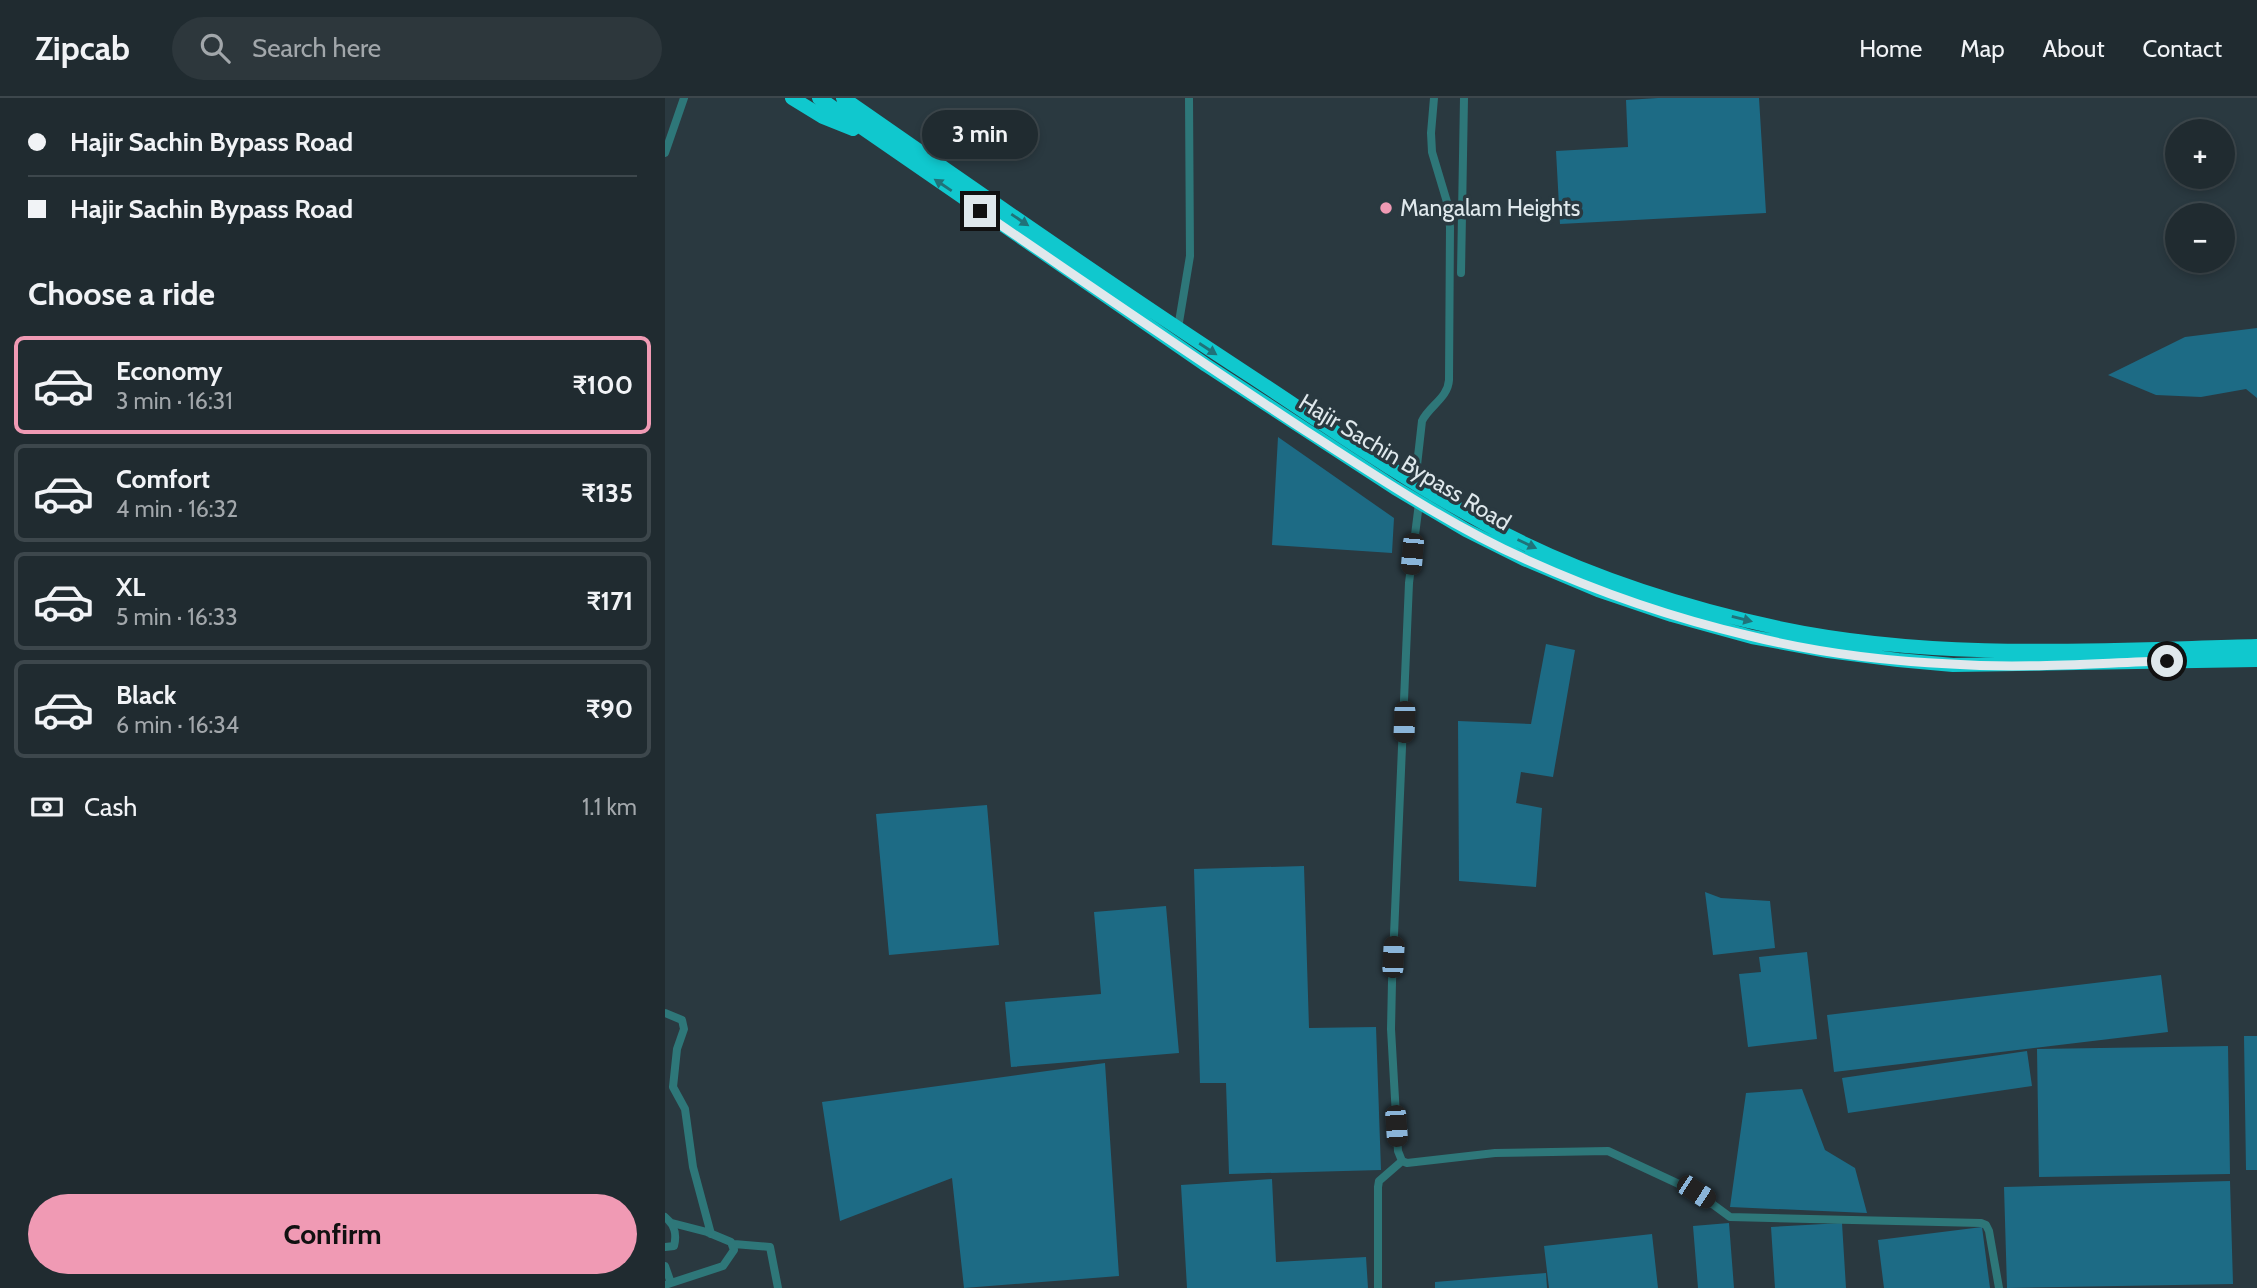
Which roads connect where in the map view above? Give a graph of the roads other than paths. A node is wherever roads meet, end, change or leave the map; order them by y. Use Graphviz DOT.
graph roads {
  1 [pos="684,98"];
  2 [pos="792,98"];
  3 [pos="819,98"];
  4 [pos="843,98"];
  5 [pos="860,98"];
  6 [pos="1189,98"];
  7 [pos="1434,98"];
  8 [pos="1464,98"];
  9 [pos="886,128"];
  10 [pos="868,134"];
  11 [pos="665,153"];
  12 [pos="1461,273"];
  13 [pos="1178,328"];
  14 [pos="1415,483"];
  15 [pos="1419,503"];
  16 [pos="2257,646"];
  17 [pos="2257,660"];
  18 [pos="665,1013"];
  19 [pos="669,1088"];
  20 [pos="1402,1161"];
  21 [pos="669,1220"];
  22 [pos="711,1234"];
  23 [pos="734,1244"];
  24 [pos="665,1247"];
  25 [pos="665,1266"];
  26 [pos="668,1284"];
  27 [pos="778,1288"];
  28 [pos="1378,1288"];
  29 [pos="1999,1288"];
  1 -- 11 [label="street"];
  2 -- 10 [label="highway"];
  3 -- 10 [label="highway, Hajir Sachin Bypass Road"];
  4 -- 9 [label="highway"];
  5 -- 9 [label="highway"];
  6 -- 13 [label="street"];
  7 -- 14 [label="street"];
  8 -- 12 [label="street"];
  9 -- 13 [label="highway, one-way"];
  15 -- 10 [label="highway, Hajir Sachin Bypass Road, one-way"];
  13 -- 14 [label="highway, one-way"];
  14 -- 16 [label="highway, one-way"];
  15 -- 17 [label="highway, Hajir Sachin Bypass Road"];
  15 -- 20 [label="street"];
  18 -- 19 [label="street"];
  19 -- 22 [label="street"];
  20 -- 28 [label="street"];
  20 -- 29 [label="street"];
  21 -- 22 [label="street"];
  21 -- 24 [label="street"];
  22 -- 23 [label="street"];
  23 -- 26 [label="street"];
  23 -- 27 [label="street"];
  25 -- 26 [label="street"];
}
